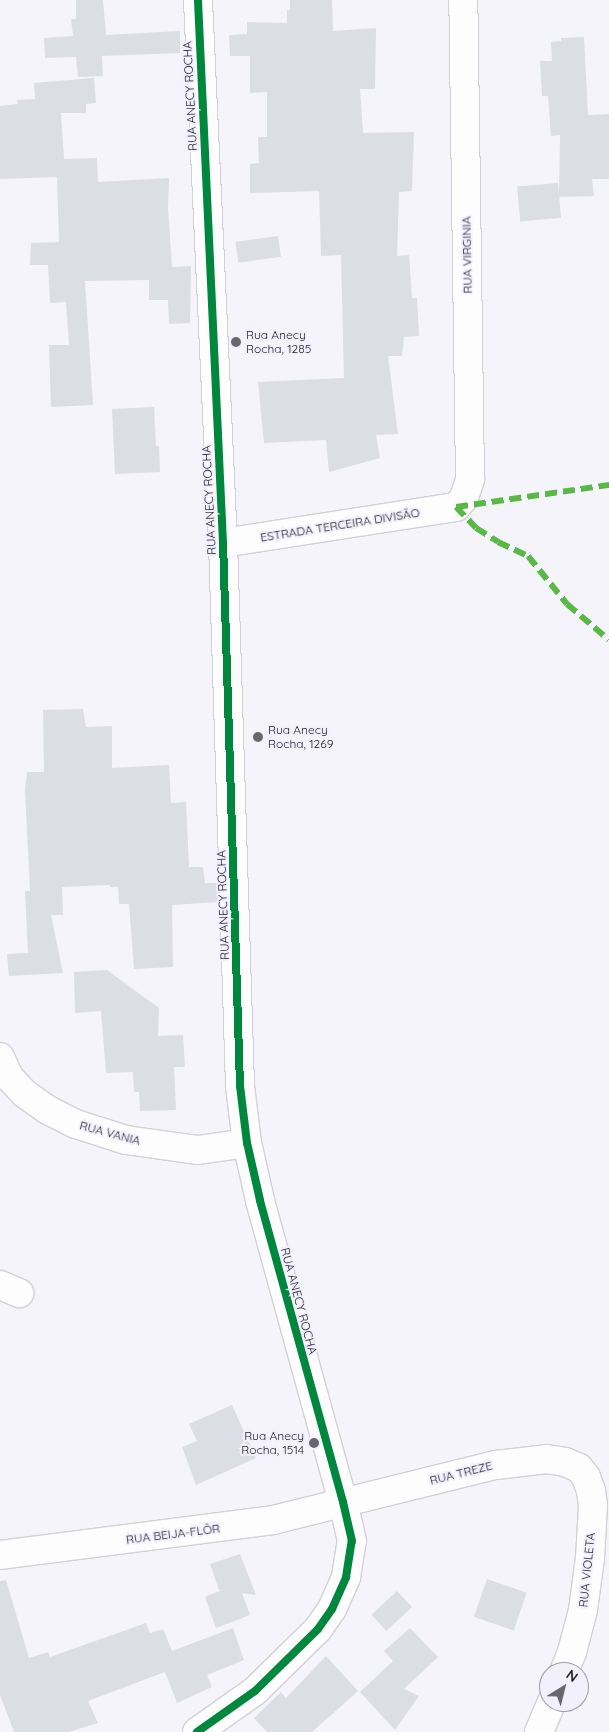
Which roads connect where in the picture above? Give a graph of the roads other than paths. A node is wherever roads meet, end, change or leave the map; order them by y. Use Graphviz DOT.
graph roads {
  1 [pos="198,0"];
  2 [pos="463,0"];
  3 [pos="456,507"];
  4 [pos="223,543"];
  5 [pos="0,1057"];
  6 [pos="247,1143"];
  7 [pos="579,1468"];
  8 [pos="343,1502"];
  9 [pos="0,1555"];
  10 [pos="568,1662"];
  11 [pos="548,1712"];
  12 [pos="197,1732"];
  13 [pos="539,1732"];
  1 -- 4 [label="street, RUA ANECY ROCHA"];
  2 -- 3 [label="street, RUA VIRGINIA"];
  3 -- 4 [label="street, ESTRADA TERCEIRA DIVISÃO"];
  4 -- 6 [label="street, RUA ANECY ROCHA"];
  5 -- 6 [label="street, RUA VANIA"];
  6 -- 8 [label="street, RUA ANECY ROCHA"];
  7 -- 8 [label="street, RUA TREZE"];
  7 -- 10 [label="street, RUA VIOLETA"];
  8 -- 9 [label="street, RUA BEIJA-FLÔR"];
  8 -- 12 [label="street, RUA ANECY ROCHA"];
  11 -- 13 [label="street"];
}
